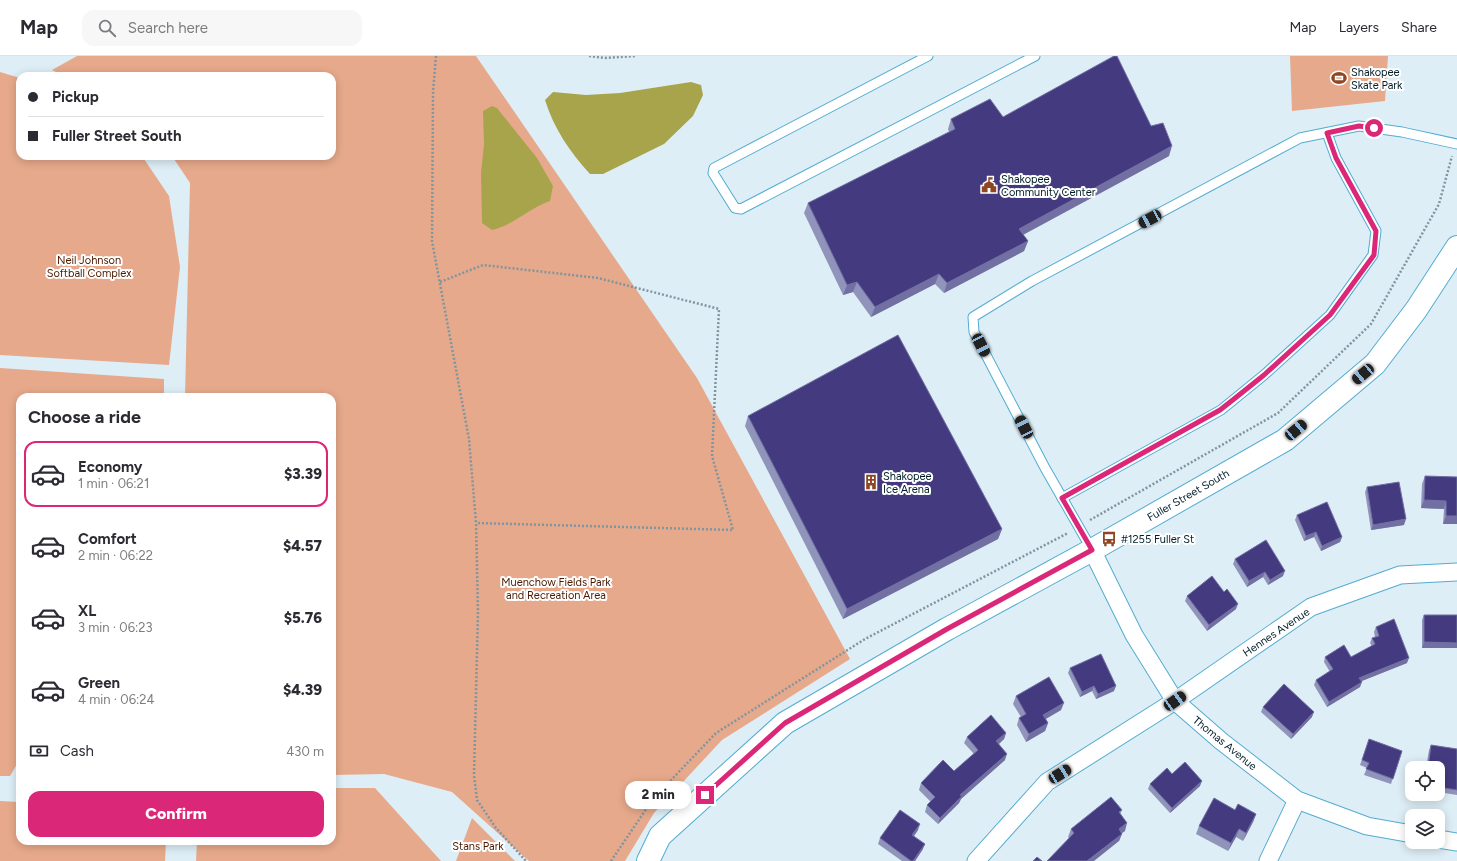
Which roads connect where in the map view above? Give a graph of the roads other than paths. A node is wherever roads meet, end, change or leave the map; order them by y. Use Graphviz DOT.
graph roads {
  1 [pos="928,56"];
  2 [pos="1035,56"];
  3 [pos="1327,133"];
  4 [pos="1457,144"];
  5 [pos="1457,247"];
  6 [pos="1062,498"];
  7 [pos="1092,550"];
  8 [pos="1457,572"];
  9 [pos="1175,701"];
  10 [pos="1297,800"];
  11 [pos="1405,833"];
  12 [pos="1445,840"];
  13 [pos="1457,842"];
  14 [pos="648,861"];
  15 [pos="976,861"];
  16 [pos="1268,861"];
  1 -- 2 [label="lane"];
  3 -- 4 [label="lane"];
  3 -- 6 [label="lane"];
  3 -- 6 [label="lane"];
  5 -- 7 [label="street, Fuller Street South"];
  6 -- 7 [label="lane"];
  7 -- 9 [label="street, Thomas Avenue"];
  7 -- 14 [label="street, Fuller Street South"];
  8 -- 9 [label="street, Hennes Avenue"];
  9 -- 10 [label="street, Thomas Avenue"];
  9 -- 15 [label="street, Hennes Avenue"];
  10 -- 11 [label="street, Thomas Avenue"];
  10 -- 16 [label="street"];
  12 -- 13 [label="street"];
}
